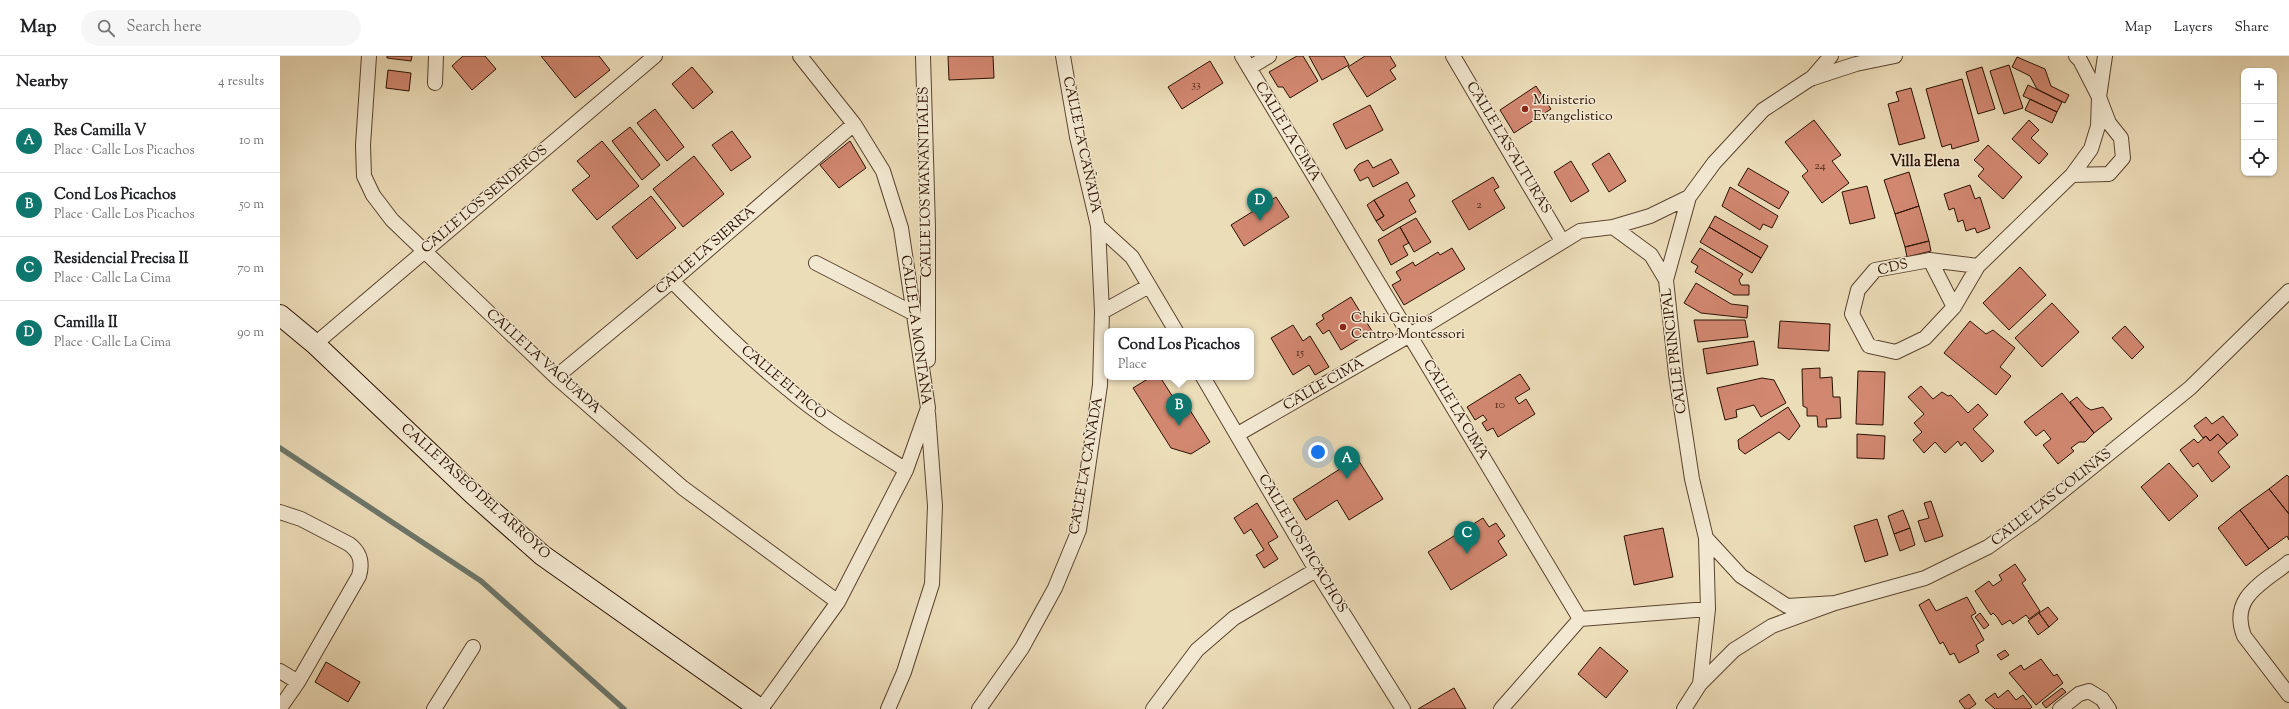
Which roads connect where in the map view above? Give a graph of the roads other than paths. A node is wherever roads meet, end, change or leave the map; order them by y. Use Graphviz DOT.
graph roads {
  1 [pos="369,56"];
  2 [pos="436,56"];
  3 [pos="655,56"];
  4 [pos="800,56"];
  5 [pos="923,56"];
  6 [pos="1063,56"];
  7 [pos="1242,56"];
  8 [pos="1269,56"];
  9 [pos="1831,56"];
  10 [pos="1895,56"];
  11 [pos="2076,56"];
  12 [pos="2105,56"];
  13 [pos="1456,57"];
  14 [pos="1249,68"];
  15 [pos="1810,80"];
  16 [pos="435,83"];
  17 [pos="2099,97"];
  18 [pos="854,124"];
  19 [pos="2072,175"];
  20 [pos="1689,197"];
  21 [pos="1098,226"];
  22 [pos="1613,227"];
  23 [pos="1562,241"];
  24 [pos="424,252"];
  25 [pos="1930,260"];
  26 [pos="816,263"];
  27 [pos="1978,266"];
  28 [pos="1666,280"];
  29 [pos="672,281"];
  30 [pos="1149,286"];
  31 [pos="2289,291"];
  32 [pos="1954,307"];
  33 [pos="1102,312"];
  34 [pos="913,313"];
  35 [pos="280,315"];
  36 [pos="1174,328"];
  37 [pos="1410,335"];
  38 [pos="315,344"];
  39 [pos="556,376"];
  40 [pos="1205,380"];
  41 [pos="928,408"];
  42 [pos="1238,434"];
  43 [pos="906,470"];
  44 [pos="280,512"];
  45 [pos="1706,538"];
  46 [pos="2289,562"];
  47 [pos="1316,570"];
  48 [pos="838,602"];
  49 [pos="1835,603"];
  50 [pos="1708,610"];
  51 [pos="1580,619"];
  52 [pos="473,647"];
  53 [pos="280,671"];
  54 [pos="298,682"];
  55 [pos="1700,684"];
  56 [pos="2289,695"];
  57 [pos="280,708"];
  58 [pos="434,709"];
  59 [pos="760,709"];
  60 [pos="888,709"];
  61 [pos="979,709"];
  62 [pos="1153,709"];
  63 [pos="1403,709"];
  64 [pos="1502,709"];
  65 [pos="1684,709"];
  66 [pos="2060,709"];
  67 [pos="2109,709"];
  1 -- 24 [label="street, CALLE LA VAGUADA"];
  2 -- 16 [label="street"];
  3 -- 24 [label="street, CALLE LOS SENDEROS"];
  4 -- 18 [label="street, CALLE LA MONTAÑA"];
  5 -- 41 [label="street, CALLE LOS MANANTIALES"];
  6 -- 21 [label="street, CALLE LA CAÑADA"];
  7 -- 14 [label="street, CALLE LA CIMA"];
  8 -- 14 [label="street"];
  9 -- 15 [label="street"];
  10 -- 15 [label="street, CALLE PRINCIPAL"];
  11 -- 17 [label="street, CDS"];
  12 -- 17 [label="street"];
  13 -- 23 [label="street, CALLE LAS ALTURAS"];
  14 -- 37 [label="street, CALLE LA CIMA"];
  15 -- 20 [label="street, CALLE PRINCIPAL"];
  17 -- 19 [label="street, CDS"];
  17 -- 19 [label="street"];
  18 -- 29 [label="street, CALLE LA SIERRA"];
  18 -- 34 [label="street, CALLE LA MONTAÑA"];
  19 -- 27 [label="street, CDS"];
  20 -- 22 [label="street, CALLE CIMA"];
  20 -- 28 [label="street, CALLE PRINCIPAL"];
  21 -- 30 [label="street"];
  21 -- 33 [label="street, CALLE LA CAÑADA"];
  22 -- 23 [label="street, CALLE CIMA"];
  22 -- 28 [label="street"];
  23 -- 37 [label="street, CALLE CIMA"];
  24 -- 38 [label="street, CALLE LOS SENDEROS"];
  24 -- 39 [label="street, CALLE LA VAGUADA"];
  25 -- 27 [label="street, CDS"];
  25 -- 32 [label="street"];
  25 -- 32 [label="street, CDS"];
  26 -- 34 [label="street"];
  27 -- 32 [label="street, CDS"];
  28 -- 45 [label="street, CALLE PRINCIPAL"];
  29 -- 39 [label="street, CALLE LA SIERRA"];
  29 -- 43 [label="street, CALLE EL PICO"];
  30 -- 33 [label="street"];
  30 -- 36 [label="street"];
  31 -- 49 [label="street, CALLE LAS COLINAS"];
  33 -- 61 [label="street, CALLE LA CAÑADA"];
  34 -- 41 [label="street, CALLE LA MONTAÑA"];
  35 -- 38 [label="main road, CALLE PASEO DEL ARROYO"];
  37 -- 42 [label="street, CALLE CIMA"];
  37 -- 51 [label="street, CALLE LA CIMA"];
  38 -- 59 [label="main road, CALLE PASEO DEL ARROYO"];
  39 -- 48 [label="street, CALLE LA VAGUADA"];
  40 -- 42 [label="street, CALLE LOS PICACHOS"];
  41 -- 43 [label="street, CALLE LA MONTAÑA"];
  41 -- 60 [label="street, CALLE LOS MANANTIALES"];
  42 -- 47 [label="street, CALLE LOS PICACHOS"];
  43 -- 48 [label="street, CALLE LA MONTAÑA"];
  44 -- 54 [label="street"];
  45 -- 49 [label="street, CALLE PRINCIPAL"];
  45 -- 50 [label="street"];
  46 -- 56 [label="street"];
  47 -- 62 [label="street"];
  47 -- 63 [label="street, CALLE LOS PICACHOS"];
  48 -- 59 [label="street, CALLE LA MONTAÑA"];
  49 -- 55 [label="street, CALLE LAS COLINAS"];
  50 -- 51 [label="street"];
  50 -- 55 [label="street"];
  51 -- 64 [label="street"];
  52 -- 58 [label="street"];
  53 -- 54 [label="street"];
  54 -- 57 [label="street"];
  55 -- 65 [label="street, CALLE LAS COLINAS"];
  66 -- 67 [label="street"];
}
